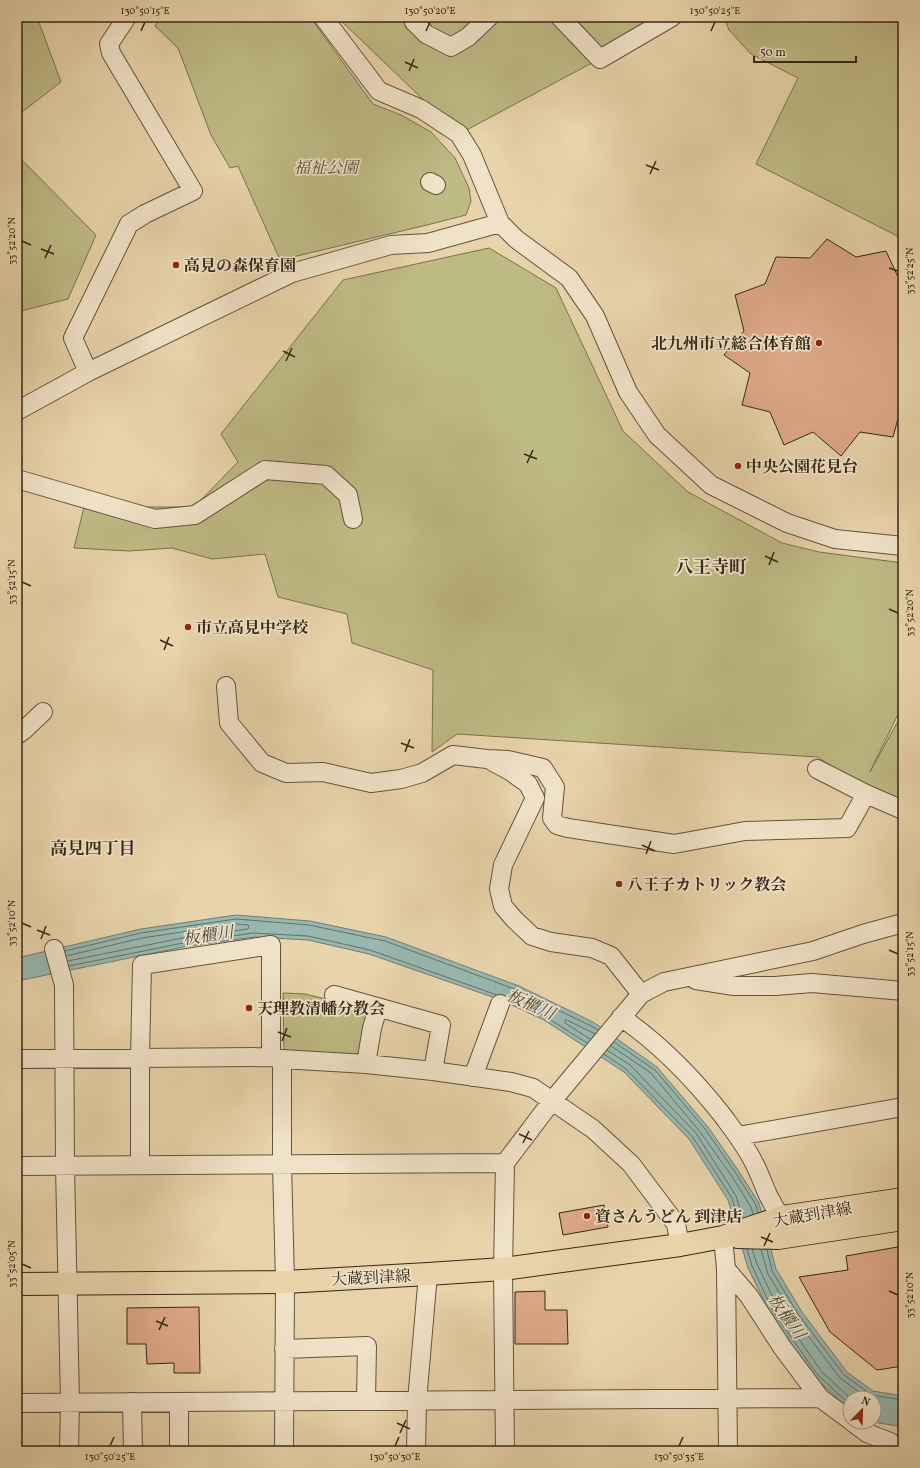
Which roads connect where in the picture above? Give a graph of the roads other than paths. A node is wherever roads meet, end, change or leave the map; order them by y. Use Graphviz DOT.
graph roads {
  1 [pos="127,17"];
  2 [pos="323,17"];
  3 [pos="416,17"];
  4 [pos="489,17"];
  5 [pos="560,17"];
  6 [pos="672,17"];
  7 [pos="500,223"];
  8 [pos="88,372"];
  9 [pos="17,411"];
  10 [pos="17,479"];
  11 [pos="353,520"];
  12 [pos="903,546"];
  13 [pos="226,686"];
  14 [pos="43,712"];
  15 [pos="17,735"];
  16 [pos="487,759"];
  17 [pos="817,770"];
  18 [pos="866,794"];
  19 [pos="903,810"];
  20 [pos="903,923"];
  21 [pos="54,949"];
  22 [pos="685,978"];
  23 [pos="903,991"];
  24 [pos="640,994"];
  25 [pos="334,995"];
  26 [pos="500,1004"];
  27 [pos="378,1008"];
  28 [pos="619,1020"];
  29 [pos="64,1058"];
  30 [pos="140,1058"];
  31 [pos="277,1058"];
  32 [pos="17,1059"];
  33 [pos="366,1064"];
  34 [pos="433,1071"];
  35 [pos="473,1077"];
  36 [pos="552,1101"];
  37 [pos="903,1108"];
  38 [pos="738,1136"];
  39 [pos="505,1163"];
  40 [pos="282,1164"];
  41 [pos="140,1165"];
  42 [pos="17,1166"];
  43 [pos="65,1166"];
  44 [pos="903,1198"];
  45 [pos="903,1219"];
  46 [pos="780,1228"];
  47 [pos="723,1237"];
  48 [pos="680,1245"];
  49 [pos="503,1269"];
  50 [pos="726,1269"];
  51 [pos="428,1274"];
  52 [pos="284,1282"];
  53 [pos="17,1284"];
  54 [pos="67,1284"];
  55 [pos="284,1349"];
  56 [pos="820,1398"];
  57 [pos="728,1399"];
  58 [pos="504,1400"];
  59 [pos="284,1401"];
  60 [pos="366,1401"];
  61 [pos="418,1401"];
  62 [pos="132,1402"];
  63 [pos="179,1402"];
  64 [pos="17,1403"];
  65 [pos="70,1403"];
  66 [pos="842,1414"];
  67 [pos="863,1430"];
  68 [pos="70,1451"];
  69 [pos="133,1451"];
  70 [pos="179,1451"];
  71 [pos="284,1451"];
  72 [pos="416,1451"];
  73 [pos="505,1451"];
  74 [pos="728,1451"];
  75 [pos="898,1451"];
  1 -- 8 [label="street"];
  2 -- 7 [label="street"];
  3 -- 4 [label="street"];
  5 -- 6 [label="street"];
  7 -- 8 [label="street"];
  7 -- 12 [label="street"];
  8 -- 9 [label="street"];
  10 -- 11 [label="street"];
  13 -- 16 [label="street"];
  14 -- 15 [label="street"];
  16 -- 18 [label="street"];
  16 -- 24 [label="street"];
  17 -- 18 [label="street"];
  18 -- 19 [label="street"];
  20 -- 22 [label="street"];
  21 -- 29 [label="street"];
  22 -- 23 [label="street"];
  22 -- 24 [label="street"];
  24 -- 28 [label="street"];
  25 -- 27 [label="street"];
  26 -- 35 [label="street"];
  27 -- 33 [label="street"];
  27 -- 34 [label="street"];
  28 -- 36 [label="street"];
  28 -- 38 [label="street"];
  29 -- 30 [label="street"];
  29 -- 32 [label="street"];
  29 -- 43 [label="street"];
  30 -- 31 [label="street"];
  30 -- 31 [label="street"];
  30 -- 41 [label="street"];
  31 -- 33 [label="street"];
  31 -- 40 [label="street"];
  33 -- 34 [label="street"];
  34 -- 35 [label="street"];
  35 -- 36 [label="street"];
  36 -- 39 [label="street"];
  36 -- 48 [label="street"];
  37 -- 38 [label="street"];
  38 -- 46 [label="street"];
  39 -- 40 [label="street"];
  39 -- 49 [label="street"];
  40 -- 41 [label="street"];
  40 -- 52 [label="street"];
  41 -- 43 [label="street"];
  42 -- 43 [label="street"];
  43 -- 54 [label="street"];
  44 -- 46 [label="main road, 大蔵到津線"];
  45 -- 46 [label="main road, 大蔵到津線"];
  46 -- 47 [label="main road, 大蔵到津線"];
  47 -- 48 [label="main road, 大蔵到津線"];
  47 -- 50 [label="street"];
  48 -- 49 [label="main road, 大蔵到津線"];
  49 -- 51 [label="main road, 大蔵到津線"];
  49 -- 58 [label="street"];
  50 -- 56 [label="street"];
  50 -- 57 [label="street"];
  51 -- 52 [label="main road, 大蔵到津線"];
  51 -- 61 [label="street"];
  52 -- 54 [label="main road, 大蔵到津線"];
  52 -- 55 [label="street"];
  53 -- 54 [label="main road, 大蔵到津線"];
  54 -- 65 [label="street"];
  55 -- 59 [label="street"];
  55 -- 60 [label="street"];
  56 -- 57 [label="street"];
  56 -- 66 [label="street"];
  57 -- 58 [label="street"];
  57 -- 74 [label="street"];
  58 -- 61 [label="street"];
  58 -- 73 [label="street"];
  59 -- 60 [label="street"];
  59 -- 63 [label="street"];
  59 -- 71 [label="street"];
  60 -- 61 [label="street"];
  61 -- 72 [label="street"];
  62 -- 63 [label="street"];
  62 -- 65 [label="street"];
  62 -- 69 [label="street"];
  63 -- 70 [label="street"];
  64 -- 65 [label="street"];
  65 -- 68 [label="street"];
  67 -- 75 [label="street"];
}
